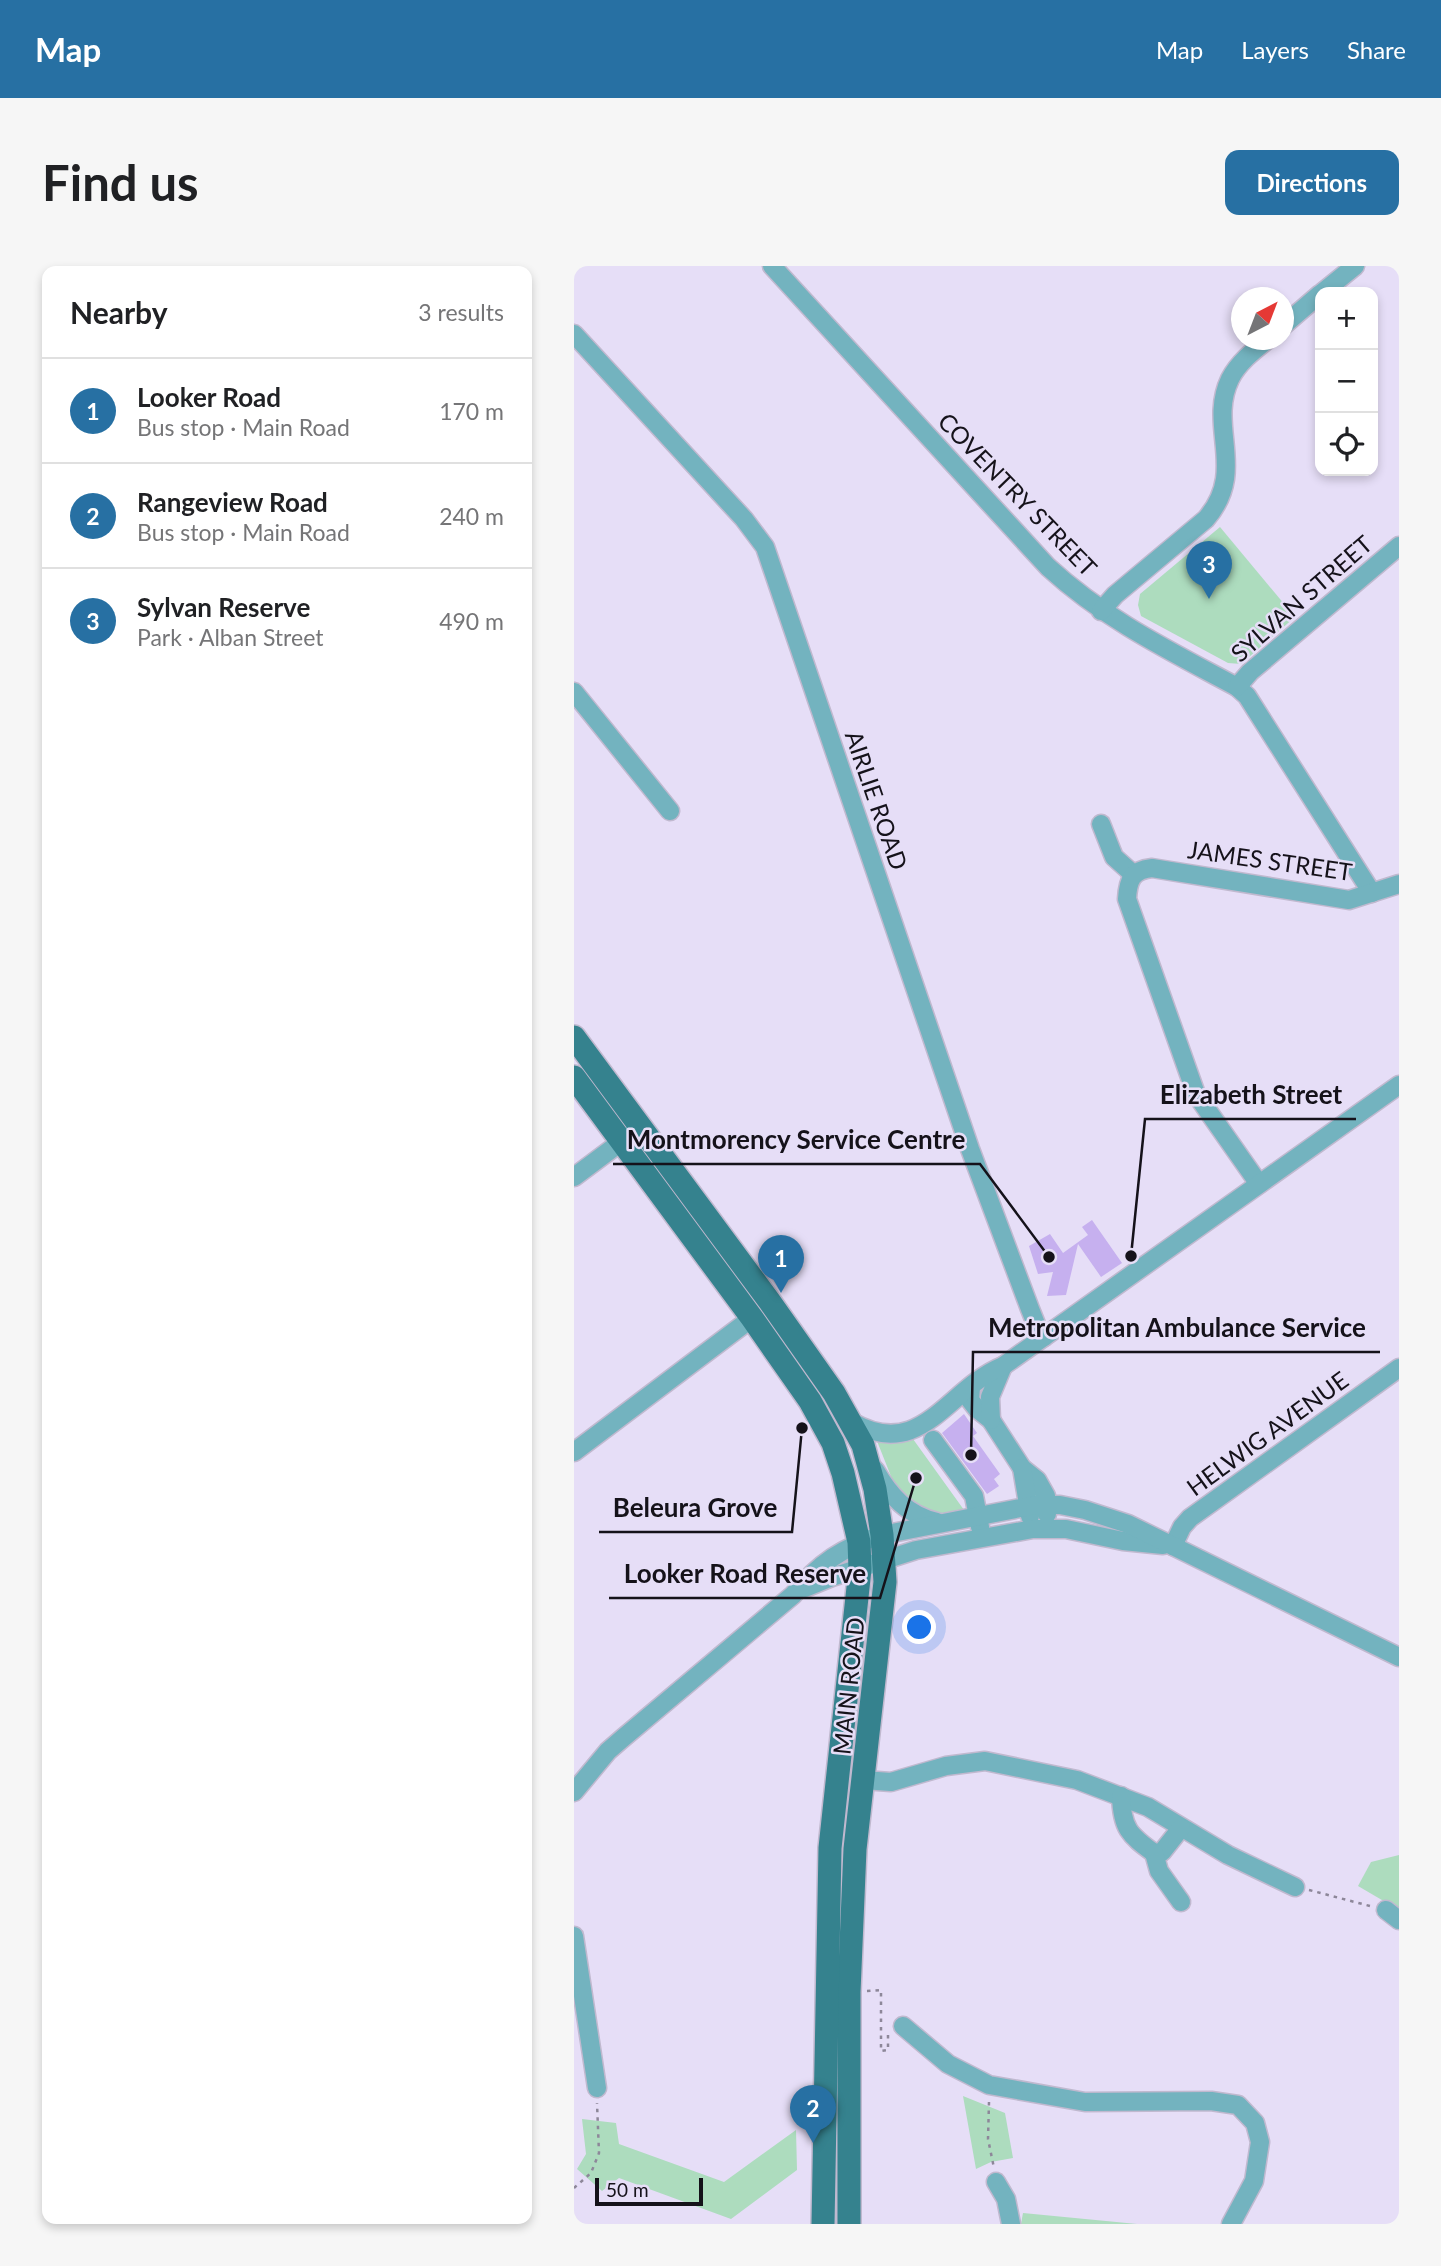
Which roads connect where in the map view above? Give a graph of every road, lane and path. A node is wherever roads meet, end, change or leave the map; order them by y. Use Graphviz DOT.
graph roads {
  1 [pos="772,266"];
  2 [pos="1355,266"];
  3 [pos="1329,287"];
  4 [pos="1315,299"];
  5 [pos="1294,317"];
  6 [pos="574,334"];
  7 [pos="1256,350"];
  8 [pos="1399,546"];
  9 [pos="1101,611"];
  10 [pos="1237,687"];
  11 [pos="574,692"];
  12 [pos="670,811"];
  13 [pos="1101,824"];
  14 [pos="1133,874"];
  15 [pos="1399,884"];
  16 [pos="1372,893"];
  17 [pos="574,1037"];
  18 [pos="574,1077"];
  19 [pos="1399,1085"];
  20 [pos="640,1127"];
  21 [pos="621,1142"];
  22 [pos="575,1173"];
  23 [pos="1259,1184"];
  24 [pos="752,1318"];
  25 [pos="1044,1337"];
  26 [pos="1003,1366"];
  27 [pos="1399,1368"];
  28 [pos="971,1387"];
  29 [pos="991,1420"];
  30 [pos="852,1422"];
  31 [pos="933,1440"];
  32 [pos="863,1445"];
  33 [pos="574,1452"];
  34 [pos="1022,1468"];
  35 [pos="1047,1505"];
  36 [pos="1029,1506"];
  37 [pos="978,1515"];
  38 [pos="940,1523"];
  39 [pos="1040,1529"];
  40 [pos="883,1535"];
  41 [pos="982,1537"];
  42 [pos="859,1542"];
  43 [pos="1173,1546"];
  44 [pos="884,1560"];
  45 [pos="860,1569"];
  46 [pos="793,1595"];
  47 [pos="1399,1657"];
  48 [pos="863,1780"];
  49 [pos="577,1783"];
  50 [pos="1121,1796"];
  51 [pos="1181,1828"];
  52 [pos="1154,1853"];
  53 [pos="1295,1887"];
  54 [pos="1181,1902"];
  55 [pos="1392,1915"];
  56 [pos="574,1936"];
  57 [pos="849,1992"];
  58 [pos="903,2026"];
  59 [pos="989,2085"];
  60 [pos="597,2088"];
  61 [pos="996,2182"];
  62 [pos="574,2188"];
  63 [pos="823,2224"];
  64 [pos="849,2224"];
  65 [pos="1011,2224"];
  66 [pos="1231,2224"];
  1 -- 9 [label="street, COVENTRY STREET"];
  2 -- 3 [label="street"];
  4 -- 5 [label="street"];
  6 -- 25 [label="street, AIRLIE ROAD"];
  7 -- 9 [label="street"];
  8 -- 10 [label="street, SYLVAN STREET"];
  9 -- 10 [label="street, COVENTRY STREET"];
  10 -- 16 [label="street, COVENTRY STREET"];
  11 -- 12 [label="street"];
  13 -- 14 [label="street"];
  14 -- 16 [label="street, JAMES STREET"];
  14 -- 23 [label="street"];
  15 -- 16 [label="street, JAMES STREET"];
  17 -- 20 [label="main road, MAIN ROAD"];
  18 -- 21 [label="main road, MAIN ROAD"];
  19 -- 23 [label="street"];
  20 -- 21 [label="street"];
  20 -- 30 [label="main road, MAIN ROAD"];
  21 -- 22 [label="street"];
  21 -- 24 [label="main road, MAIN ROAD"];
  23 -- 25 [label="street"];
  24 -- 33 [label="street"];
  24 -- 42 [label="main road, MAIN ROAD"];
  25 -- 26 [label="street"];
  26 -- 28 [label="street"];
  26 -- 29 [label="street"];
  27 -- 43 [label="street, HELWIG AVENUE"];
  28 -- 29 [label="street"];
  28 -- 30 [label="street"];
  29 -- 34 [label="street"];
  30 -- 32 [label="main road, MAIN ROAD"];
  31 -- 37 [label="street"];
  32 -- 38 [label="street"];
  32 -- 40 [label="main road, MAIN ROAD"];
  34 -- 35 [label="street"];
  34 -- 36 [label="street"];
  35 -- 36 [label="street"];
  35 -- 39 [label="street"];
  35 -- 43 [label="street"];
  36 -- 37 [label="street"];
  36 -- 39 [label="street"];
  37 -- 38 [label="street"];
  37 -- 41 [label="street"];
  38 -- 40 [label="street"];
  39 -- 41 [label="street"];
  39 -- 43 [label="street"];
  40 -- 42 [label="street"];
  40 -- 44 [label="main road, MAIN ROAD"];
  41 -- 44 [label="street"];
  42 -- 45 [label="main road, MAIN ROAD"];
  42 -- 46 [label="street"];
  43 -- 47 [label="street"];
  44 -- 45 [label="street"];
  44 -- 48 [label="main road, MAIN ROAD"];
  45 -- 46 [label="street"];
  45 -- 63 [label="main road, MAIN ROAD"];
  46 -- 49 [label="street"];
  48 -- 50 [label="street"];
  48 -- 57 [label="main road, MAIN ROAD"];
  50 -- 51 [label="street"];
  50 -- 52 [label="street"];
  51 -- 52 [label="street"];
  51 -- 53 [label="street"];
  52 -- 54 [label="street"];
  53 -- 55 [label="path"];
  56 -- 60 [label="street"];
  57 -- 58 [label="path"];
  57 -- 64 [label="main road, MAIN ROAD"];
  58 -- 59 [label="street"];
  59 -- 61 [label="path"];
  59 -- 66 [label="street"];
  60 -- 62 [label="path"];
  61 -- 65 [label="street"];
}
